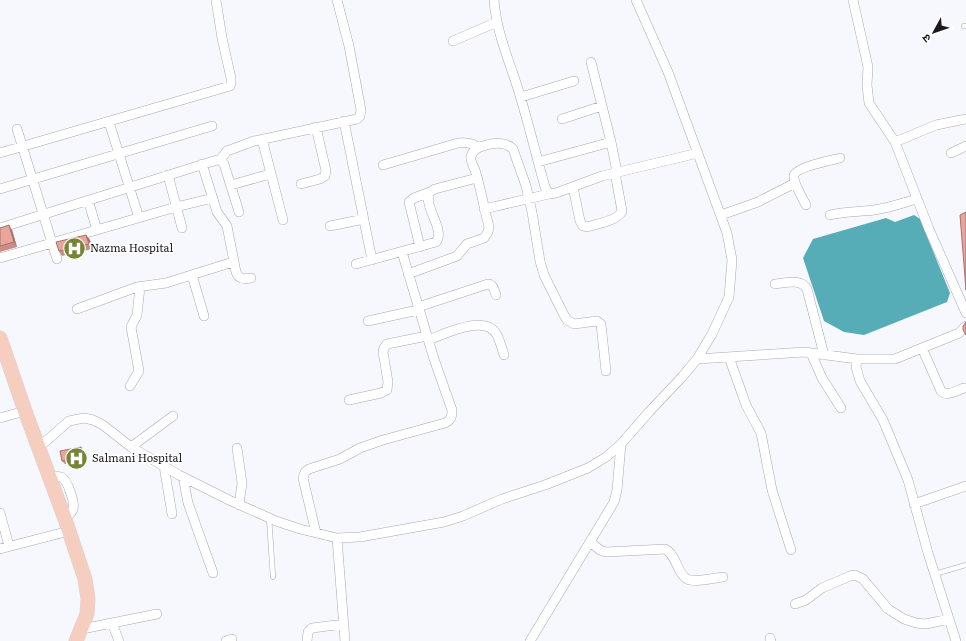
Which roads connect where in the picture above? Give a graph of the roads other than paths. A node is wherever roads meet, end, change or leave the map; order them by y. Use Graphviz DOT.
graph roads {
  1 [pos="216,0"];
  2 [pos="337,0"];
  3 [pos="494,0"];
  4 [pos="636,0"];
  5 [pos="853,0"];
  6 [pos="497,22"];
  7 [pos="454,41"];
  8 [pos="591,62"];
  9 [pos="574,81"];
  10 [pos="521,97"];
  11 [pos="602,106"];
  12 [pos="562,119"];
  13 [pos="966,119"];
  14 [pos="344,121"];
  15 [pos="109,122"];
  16 [pos="212,126"];
  17 [pos="316,127"];
  18 [pos="17,129"];
  19 [pos="262,139"];
  20 [pos="611,142"];
  21 [pos="895,142"];
  22 [pos="966,146"];
  23 [pos="23,147"];
  24 [pos="478,147"];
  25 [pos="0,153"];
  26 [pos="119,153"];
  27 [pos="698,153"];
  28 [pos="951,153"];
  29 [pos="840,158"];
  30 [pos="220,160"];
  31 [pos="538,162"];
  32 [pos="202,164"];
  33 [pos="383,165"];
  34 [pos="616,172"];
  35 [pos="270,174"];
  36 [pos="168,175"];
  37 [pos="477,178"];
  38 [pos="33,179"];
  39 [pos="796,183"];
  40 [pos="301,184"];
  41 [pos="231,185"];
  42 [pos="129,187"];
  43 [pos="573,187"];
  44 [pos="0,189"];
  45 [pos="430,192"];
  46 [pos="549,194"];
  47 [pos="213,198"];
  48 [pos="529,199"];
  49 [pos="917,199"];
  50 [pos="88,200"];
  51 [pos="806,205"];
  52 [pos="176,207"];
  53 [pos="484,209"];
  54 [pos="239,212"];
  55 [pos="44,215"];
  56 [pos="721,215"];
  57 [pos="830,215"];
  58 [pos="139,218"];
  59 [pos="364,219"];
  60 [pos="283,220"];
  61 [pos="330,226"];
  62 [pos="0,228"];
  63 [pos="182,228"];
  64 [pos="97,230"];
  65 [pos="52,243"];
  66 [pos="420,247"];
  67 [pos="402,252"];
  68 [pos="0,258"];
  69 [pos="57,259"];
  70 [pos="372,260"];
  71 [pos="233,262"];
  72 [pos="356,264"];
  73 [pos="192,274"];
  74 [pos="408,274"];
  75 [pos="251,278"];
  76 [pos="775,284"];
  77 [pos="140,287"];
  78 [pos="496,295"];
  79 [pos="418,308"];
  80 [pos="76,309"];
  81 [pos="966,313"];
  82 [pos="204,316"];
  83 [pos="368,321"];
  84 [pos="966,326"];
  85 [pos="0,338"];
  86 [pos="427,338"];
  87 [pos="922,348"];
  88 [pos="811,353"];
  89 [pos="504,355"];
  90 [pos="824,355"];
  91 [pos="729,357"];
  92 [pos="697,359"];
  93 [pos="856,359"];
  94 [pos="606,371"];
  95 [pos="130,386"];
  96 [pos="964,388"];
  97 [pos="349,400"];
  98 [pos="841,408"];
  99 [pos="24,411"];
  100 [pos="173,416"];
  101 [pos="0,418"];
  102 [pos="621,444"];
  103 [pos="131,447"];
  104 [pos="38,448"];
  105 [pos="236,448"];
  106 [pos="164,466"];
  107 [pos="183,477"];
  108 [pos="966,486"];
  109 [pos="914,504"];
  110 [pos="240,505"];
  111 [pos="0,513"];
  112 [pos="172,514"];
  113 [pos="270,518"];
  114 [pos="67,525"];
  115 [pos="316,533"];
  116 [pos="337,538"];
  117 [pos="590,542"];
  118 [pos="4,548"];
  119 [pos="791,550"];
  120 [pos="966,565"];
  121 [pos="213,573"];
  122 [pos="935,574"];
  123 [pos="273,577"];
  124 [pos="723,578"];
  125 [pos="795,604"];
  126 [pos="157,614"];
  127 [pos="949,619"];
  128 [pos="112,623"];
  129 [pos="344,624"];
  130 [pos="79,635"];
  131 [pos="119,641"];
  132 [pos="307,641"];
  133 [pos="345,641"];
  134 [pos="530,641"];
  135 [pos="956,641"];
  1 -- 15 [label="street"];
  2 -- 14 [label="street"];
  3 -- 6 [label="street"];
  4 -- 27 [label="street"];
  5 -- 21 [label="street"];
  6 -- 7 [label="street"];
  6 -- 10 [label="street"];
  8 -- 11 [label="street"];
  9 -- 10 [label="street"];
  10 -- 31 [label="street"];
  11 -- 12 [label="street"];
  11 -- 20 [label="street"];
  13 -- 21 [label="street"];
  14 -- 17 [label="street"];
  14 -- 59 [label="street"];
  15 -- 23 [label="street"];
  15 -- 26 [label="street"];
  16 -- 26 [label="street"];
  17 -- 19 [label="street"];
  17 -- 40 [label="street"];
  18 -- 23 [label="street"];
  19 -- 30 [label="street"];
  19 -- 35 [label="street"];
  20 -- 31 [label="street"];
  20 -- 34 [label="street"];
  21 -- 49 [label="street"];
  22 -- 28 [label="street"];
  23 -- 25 [label="street"];
  23 -- 38 [label="street"];
  24 -- 33 [label="street"];
  24 -- 37 [label="street"];
  24 -- 48 [label="street"];
  26 -- 38 [label="street"];
  26 -- 42 [label="street"];
  27 -- 34 [label="street"];
  27 -- 56 [label="street"];
  29 -- 39 [label="street"];
  30 -- 32 [label="street"];
  30 -- 41 [label="street"];
  31 -- 46 [label="street"];
  32 -- 36 [label="street"];
  32 -- 47 [label="street"];
  34 -- 43 [label="street"];
  34 -- 43 [label="street"];
  35 -- 41 [label="street"];
  35 -- 60 [label="street"];
  36 -- 42 [label="street"];
  36 -- 52 [label="street"];
  37 -- 45 [label="street"];
  37 -- 53 [label="street"];
  38 -- 44 [label="street"];
  38 -- 55 [label="street"];
  39 -- 51 [label="street"];
  39 -- 56 [label="street"];
  41 -- 54 [label="street"];
  42 -- 50 [label="street"];
  42 -- 58 [label="street"];
  43 -- 46 [label="street"];
  45 -- 66 [label="street"];
  45 -- 66 [label="street"];
  46 -- 48 [label="street"];
  47 -- 52 [label="street"];
  47 -- 71 [label="street"];
  48 -- 53 [label="street"];
  48 -- 94 [label="street"];
  49 -- 57 [label="street"];
  49 -- 81 [label="street"];
  50 -- 55 [label="street"];
  50 -- 64 [label="street"];
  52 -- 58 [label="street"];
  52 -- 63 [label="street"];
  53 -- 74 [label="street"];
  55 -- 62 [label="street"];
  55 -- 65 [label="street"];
  56 -- 92 [label="street"];
  58 -- 64 [label="street"];
  59 -- 61 [label="street"];
  59 -- 70 [label="street"];
  64 -- 65 [label="street"];
  65 -- 68 [label="street"];
  65 -- 69 [label="street"];
  66 -- 67 [label="street"];
  67 -- 70 [label="street"];
  67 -- 74 [label="street"];
  70 -- 72 [label="street"];
  71 -- 73 [label="street"];
  71 -- 75 [label="street"];
  73 -- 77 [label="street"];
  73 -- 82 [label="street"];
  74 -- 79 [label="street"];
  76 -- 90 [label="street"];
  77 -- 80 [label="street"];
  77 -- 95 [label="street"];
  78 -- 79 [label="street"];
  79 -- 83 [label="street"];
  79 -- 86 [label="street"];
  84 -- 87 [label="street"];
  85 -- 99 [label="highway"];
  86 -- 89 [label="street"];
  86 -- 97 [label="street"];
  86 -- 115 [label="street"];
  87 -- 93 [label="street"];
  87 -- 96 [label="street"];
  88 -- 90 [label="street"];
  88 -- 91 [label="street"];
  88 -- 98 [label="street"];
  90 -- 93 [label="street"];
  91 -- 92 [label="street"];
  91 -- 119 [label="street"];
  92 -- 102 [label="street"];
  93 -- 109 [label="street"];
  99 -- 101 [label="street"];
  99 -- 104 [label="highway"];
  100 -- 103 [label="street"];
  102 -- 116 [label="street"];
  102 -- 117 [label="street"];
  103 -- 104 [label="street"];
  103 -- 106 [label="street"];
  104 -- 114 [label="highway"];
  105 -- 110 [label="street"];
  106 -- 107 [label="street"];
  106 -- 112 [label="street"];
  107 -- 110 [label="street"];
  107 -- 121 [label="street"];
  108 -- 109 [label="street"];
  109 -- 122 [label="street"];
  110 -- 113 [label="street"];
  111 -- 118 [label="street"];
  113 -- 115 [label="street"];
  113 -- 123 [label="lane"];
  114 -- 118 [label="street"];
  114 -- 130 [label="highway"];
  115 -- 116 [label="street"];
  116 -- 129 [label="street"];
  117 -- 124 [label="street"];
  117 -- 134 [label="street"];
  120 -- 122 [label="lane"];
  122 -- 127 [label="street"];
  125 -- 127 [label="street"];
  126 -- 128 [label="street"];
  127 -- 135 [label="street"];
  128 -- 130 [label="street"];
  128 -- 131 [label="street"];
  129 -- 132 [label="street"];
  129 -- 133 [label="street"];
}
